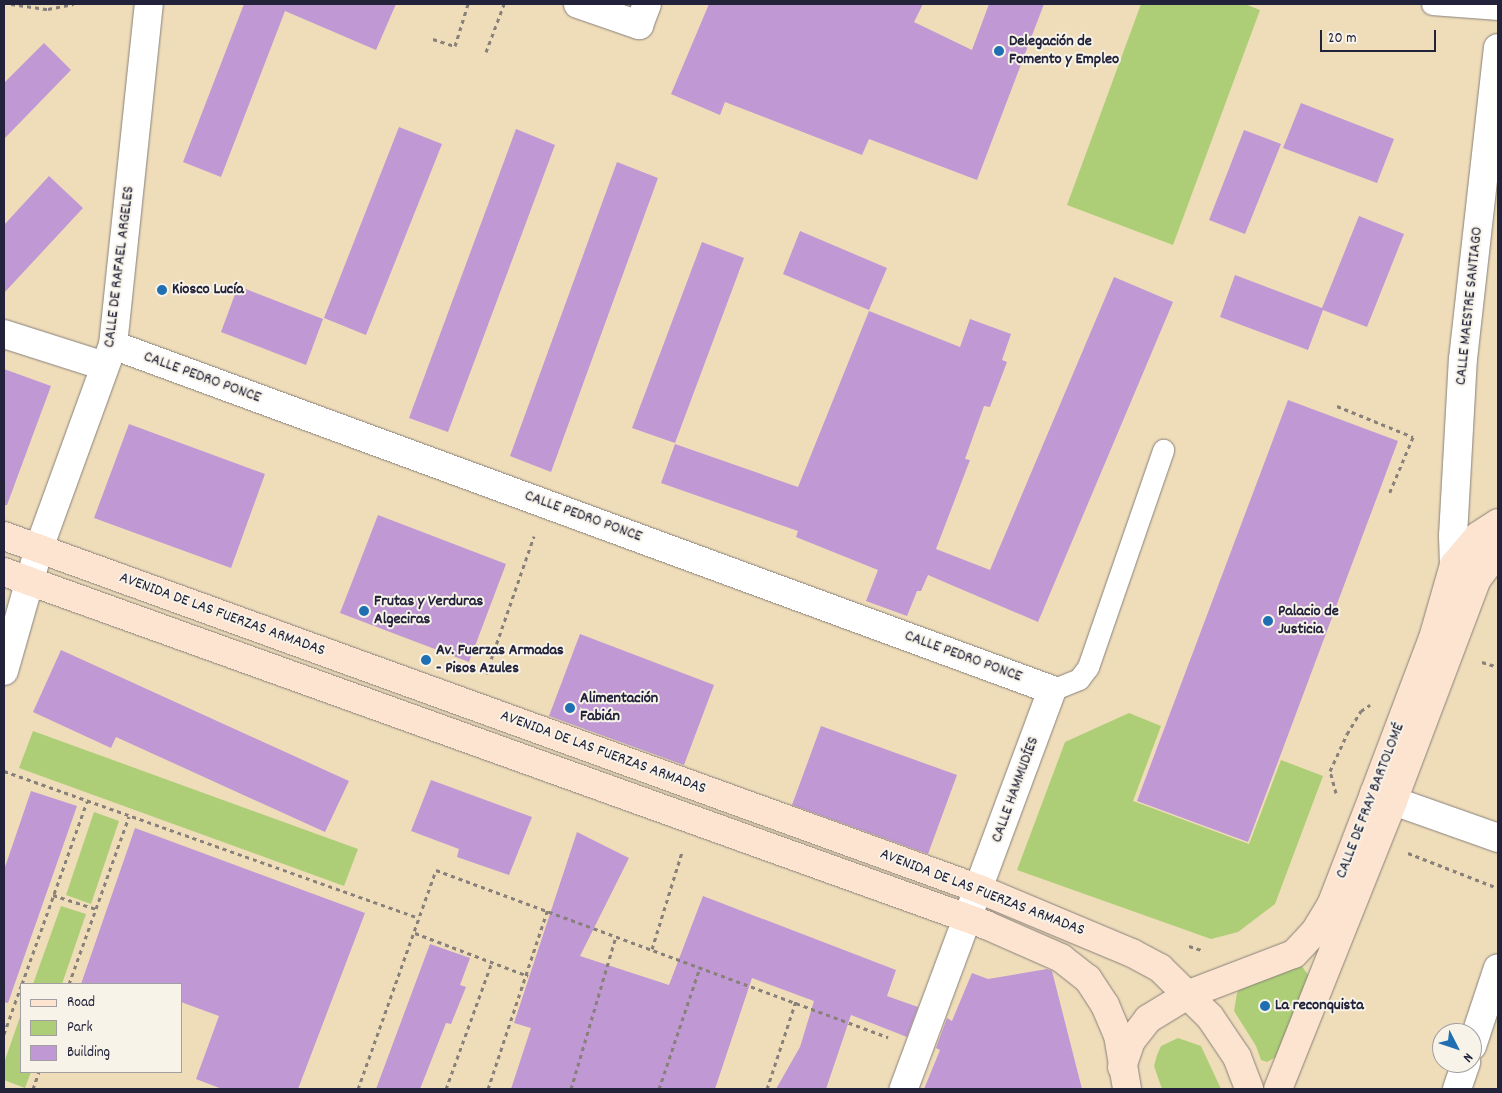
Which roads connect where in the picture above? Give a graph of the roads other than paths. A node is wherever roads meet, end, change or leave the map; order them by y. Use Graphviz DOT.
graph roads {
  1 [pos="149,4"];
  2 [pos="578,4"];
  3 [pos="647,4"];
  4 [pos="1432,4"];
  5 [pos="1498,10"];
  6 [pos="1498,48"];
  7 [pos="1493,148"];
  8 [pos="4,334"];
  9 [pos="108,356"];
  10 [pos="1163,450"];
  11 [pos="1498,522"];
  12 [pos="4,536"];
  13 [pos="39,548"];
  14 [pos="1498,551"];
  15 [pos="1454,565"];
  16 [pos="16,576"];
  17 [pos="4,671"];
  18 [pos="1052,690"];
  19 [pos="1384,798"];
  20 [pos="1498,838"];
  21 [pos="979,889"];
  22 [pos="968,919"];
  23 [pos="1160,968"];
  24 [pos="1498,968"];
  25 [pos="1224,979"];
  26 [pos="1189,994"];
  27 [pos="1480,1023"];
  28 [pos="1463,1073"];
  29 [pos="1125,1078"];
  30 [pos="904,1089"];
  31 [pos="1249,1089"];
  32 [pos="1278,1089"];
  33 [pos="1457,1089"];
  1 -- 9 [label="street, CALLE DE RAFAEL ARGELES"];
  2 -- 3 [label="street"];
  4 -- 5 [label="lane"];
  6 -- 7 [label="street, CALLE MAESTRE SANTIAGO"];
  7 -- 15 [label="street, CALLE MAESTRE SANTIAGO"];
  8 -- 9 [label="street, CALLE PEDRO PONCE"];
  9 -- 13 [label="street, CALLE DE RAFAEL ARGELES"];
  9 -- 18 [label="street, CALLE PEDRO PONCE"];
  10 -- 18 [label="lane"];
  11 -- 15 [label="main road, CALLE DE FRAY BARTOLOMÉ"];
  12 -- 13 [label="main road, AVENIDA DE LAS FUERZAS ARMADAS"];
  13 -- 16 [label="street, CALLE DE RAFAEL ARGELES"];
  13 -- 21 [label="main road, AVENIDA DE LAS FUERZAS ARMADAS"];
  14 -- 19 [label="main road, CALLE DE FRAY BARTOLOMÉ"];
  15 -- 19 [label="main road, CALLE DE FRAY BARTOLOMÉ"];
  16 -- 17 [label="street, CALLE DE RAFAEL ARGELES"];
  16 -- 22 [label="main road, AVENIDA DE LAS FUERZAS ARMADAS"];
  18 -- 21 [label="street, CALLE HAMMUDÍES"];
  19 -- 20 [label="street, CALLE DE FRAY BARTOLOMÉ"];
  19 -- 25 [label="main road, CALLE DE FRAY BARTOLOMÉ"];
  19 -- 32 [label="main road, CALLE DE FRAY BARTOLOMÉ"];
  21 -- 22 [label="street, CALLE HAMMUDÍES"];
  21 -- 23 [label="main road, AVENIDA DE LAS FUERZAS ARMADAS"];
  22 -- 29 [label="main road, AVENIDA DE LAS FUERZAS ARMADAS"];
  22 -- 30 [label="street, CALLE HAMMUDÍES"];
  23 -- 25 [label="main road, CALLE DE FRAY BARTOLOMÉ"];
  23 -- 26 [label="main road, AVENIDA DE LAS FUERZAS ARMADAS"];
  24 -- 27 [label="street"];
  25 -- 26 [label="main road"];
  26 -- 29 [label="main road"];
  26 -- 31 [label="main road, AVENIDA DE LAS FUERZAS ARMADAS"];
  28 -- 33 [label="street"];
}
